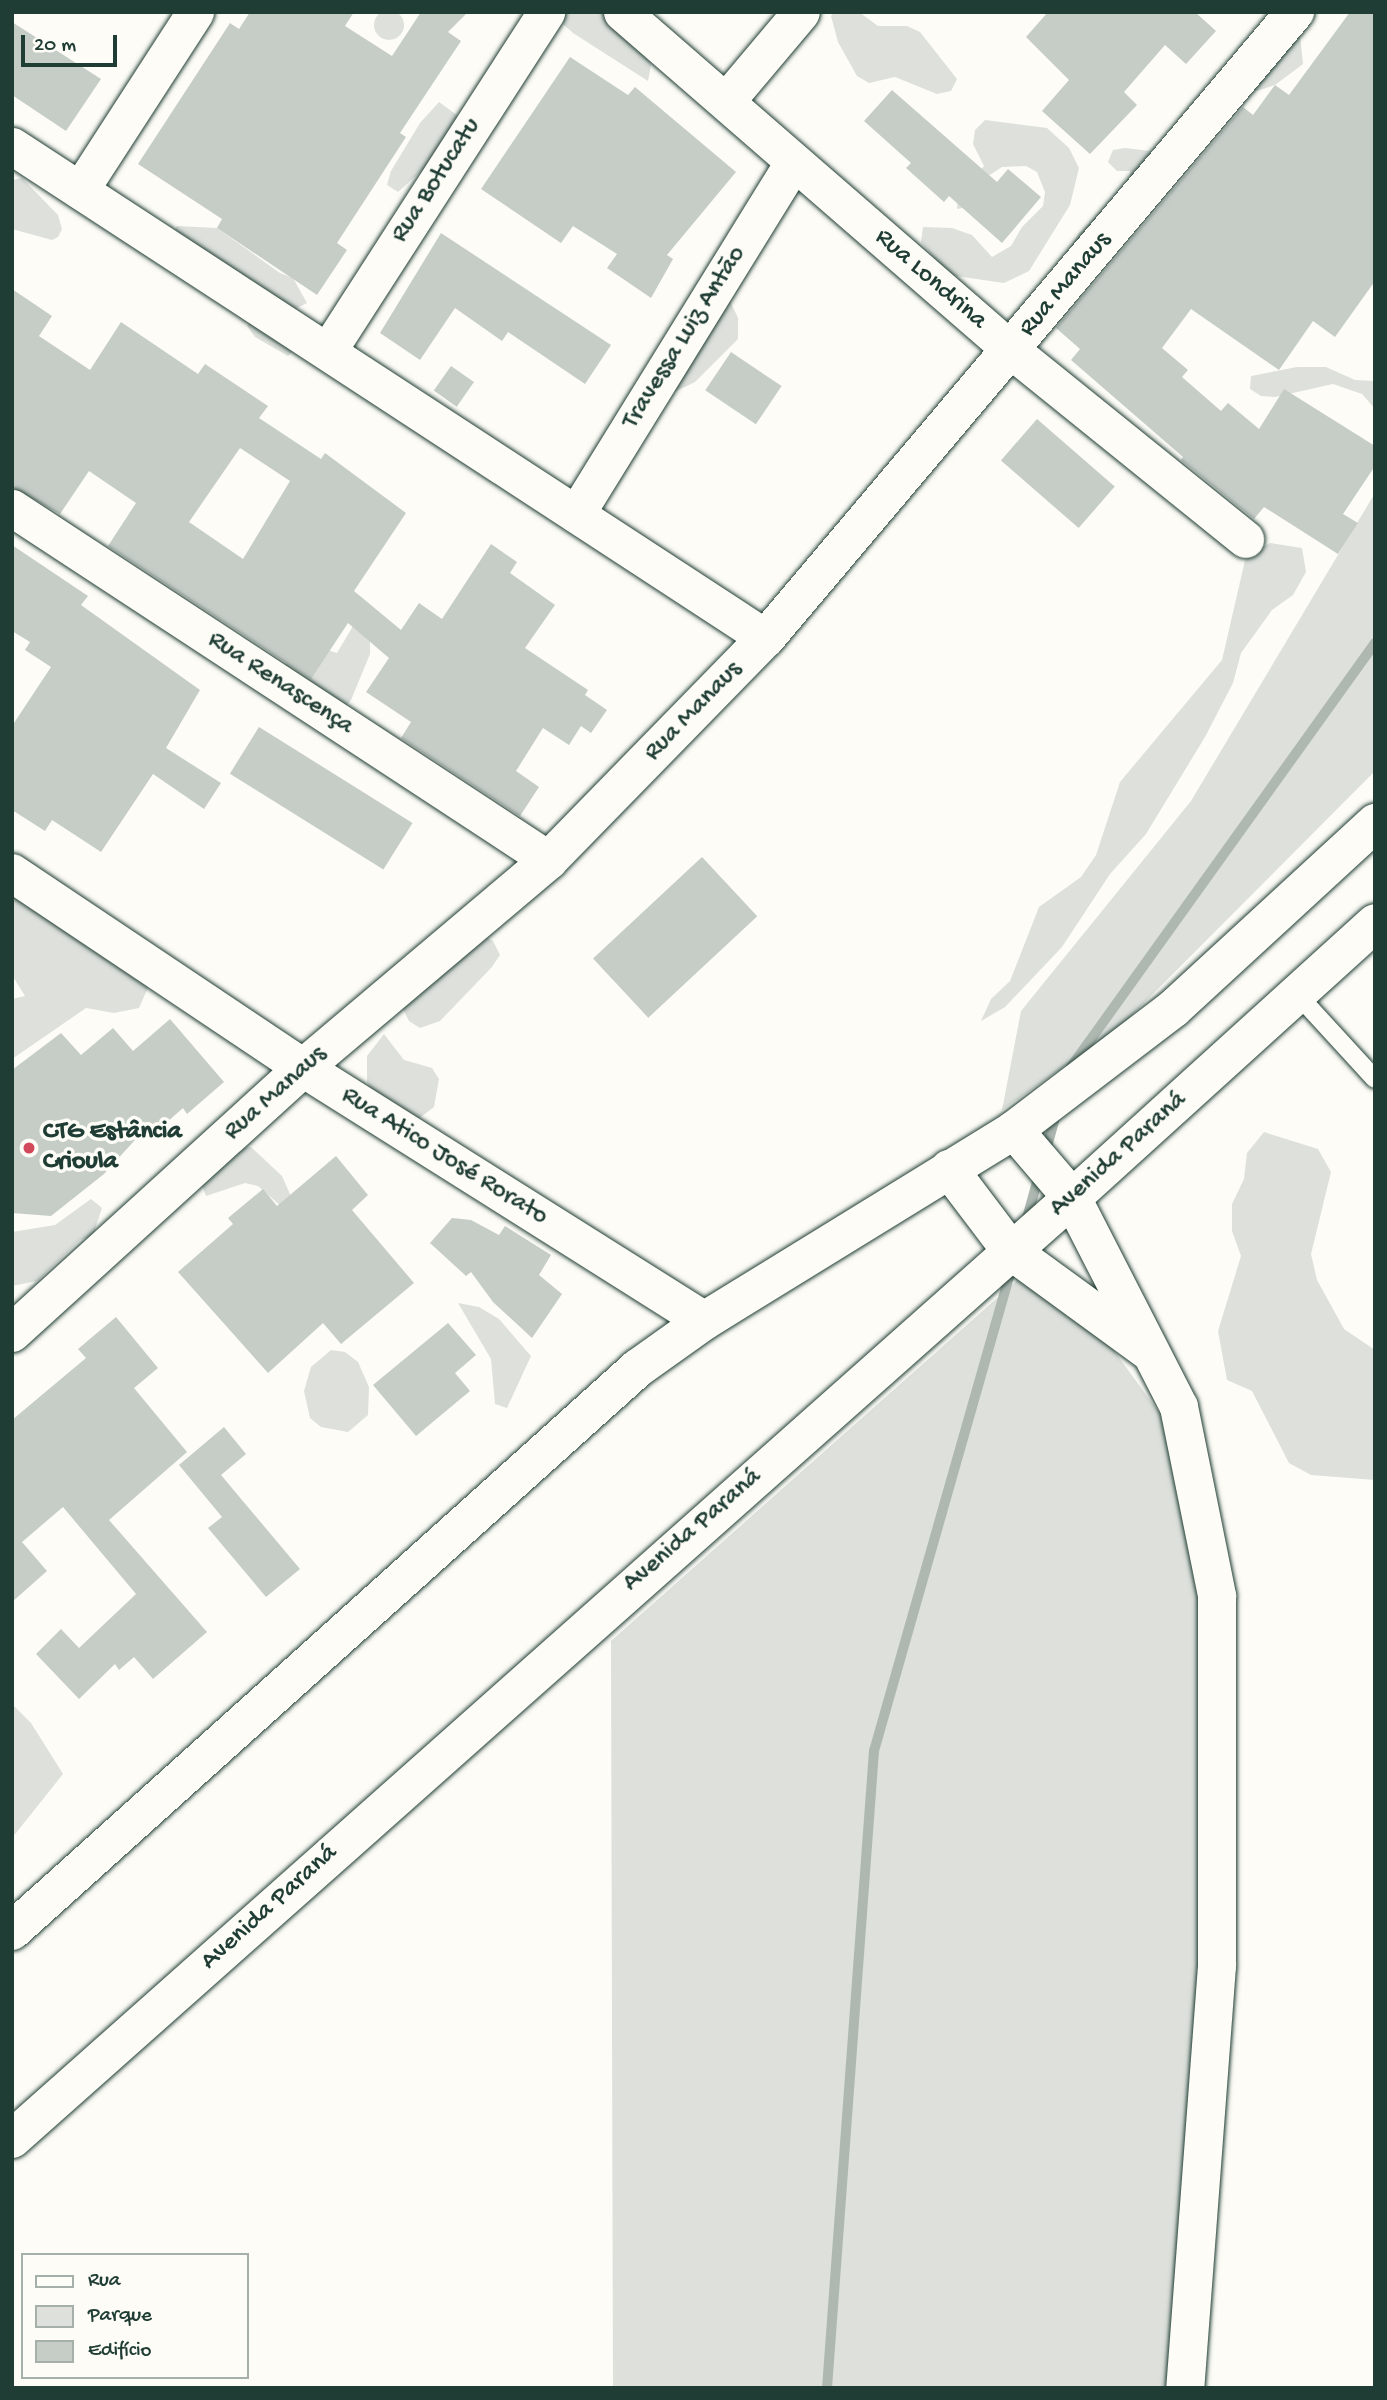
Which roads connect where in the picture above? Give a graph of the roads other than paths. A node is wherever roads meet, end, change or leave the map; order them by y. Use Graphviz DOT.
graph roads {
  1 [pos="195,12"];
  2 [pos="545,12"];
  3 [pos="622,12"];
  4 [pos="801,12"];
  5 [pos="1295,12"];
  6 [pos="726,101"];
  7 [pos="12,146"];
  8 [pos="793,162"];
  9 [pos="80,190"];
  10 [pos="329,349"];
  11 [pos="1011,350"];
  12 [pos="12,508"];
  13 [pos="576,514"];
  14 [pos="1245,540"];
  15 [pos="766,638"];
  16 [pos="1375,823"];
  17 [pos="549,860"];
  18 [pos="12,873"];
  19 [pos="1375,923"];
  20 [pos="1297,994"];
  21 [pos="303,1068"];
  22 [pos="1375,1079"];
  23 [pos="1026,1120"];
  24 [pos="949,1169"];
  25 [pos="1072,1198"];
  26 [pos="1011,1251"];
  27 [pos="704,1321"];
  28 [pos="12,1333"];
  29 [pos="1155,1356"];
  30 [pos="12,1931"];
  31 [pos="12,2138"];
  32 [pos="1185,2388"];
  1 -- 9 [label="street"];
  2 -- 10 [label="street, Rua Botucatu"];
  3 -- 6 [label="street, Rua Londrina"];
  4 -- 6 [label="street"];
  5 -- 11 [label="street, Rua Manaus"];
  6 -- 8 [label="street, Rua Londrina"];
  7 -- 9 [label="street"];
  8 -- 11 [label="street, Rua Londrina"];
  8 -- 13 [label="street, Travessa Luiz Antão"];
  9 -- 10 [label="street"];
  10 -- 13 [label="street"];
  11 -- 14 [label="street, Rua Londrina"];
  11 -- 15 [label="street, Rua Manaus"];
  12 -- 17 [label="street, Rua Renascença"];
  13 -- 15 [label="street"];
  15 -- 17 [label="street, Rua Manaus"];
  16 -- 23 [label="street"];
  17 -- 21 [label="street, Rua Manaus"];
  18 -- 21 [label="street, Rua Atico José Rorato"];
  19 -- 20 [label="street, Avenida Paraná"];
  20 -- 22 [label="lane"];
  20 -- 25 [label="street, Avenida Paraná"];
  21 -- 27 [label="street, Rua Atico José Rorato"];
  21 -- 28 [label="street, Rua Manaus"];
  23 -- 24 [label="street"];
  23 -- 25 [label="street"];
  24 -- 26 [label="street"];
  24 -- 27 [label="street"];
  25 -- 26 [label="street, Avenida Paraná"];
  25 -- 29 [label="street"];
  26 -- 29 [label="street"];
  26 -- 31 [label="street, Avenida Paraná"];
  27 -- 30 [label="street"];
  29 -- 32 [label="street"];
}
